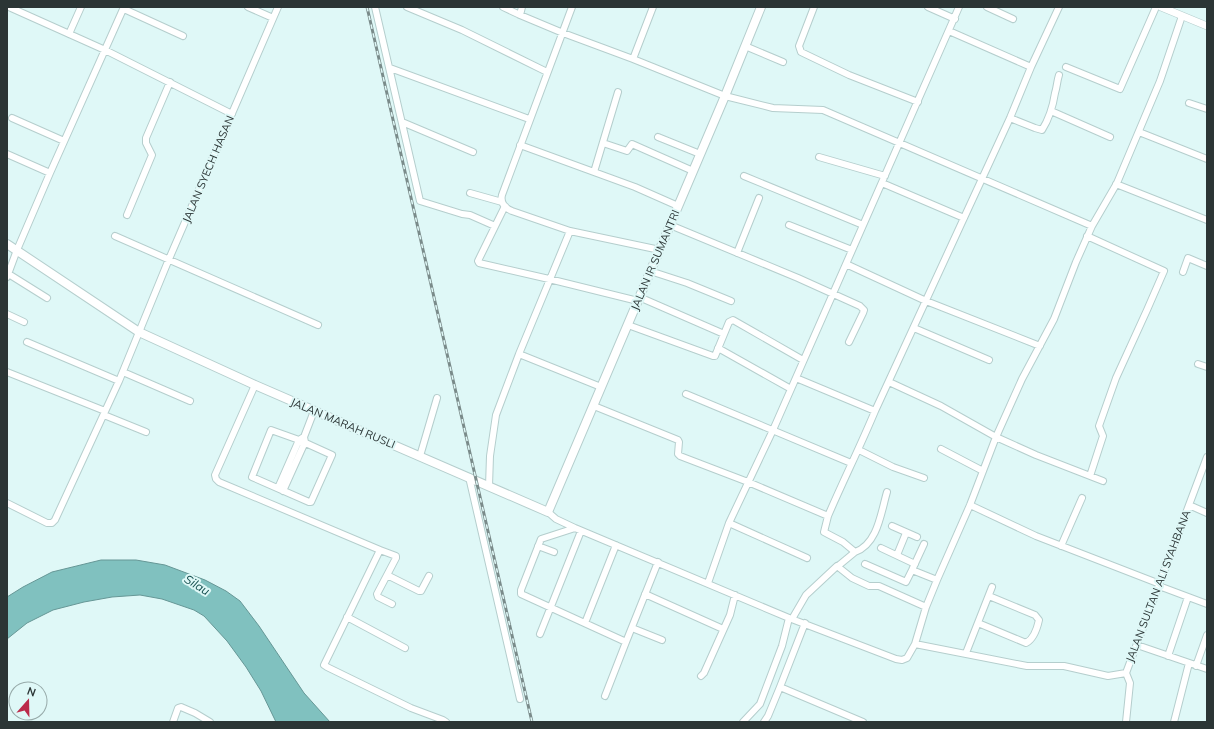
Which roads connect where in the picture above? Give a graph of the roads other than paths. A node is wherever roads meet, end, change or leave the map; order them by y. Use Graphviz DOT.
graph roads {
  1 [pos="9,7"];
  2 [pos="81,7"];
  3 [pos="248,7"];
  4 [pos="278,7"];
  5 [pos="375,7"];
  6 [pos="407,7"];
  7 [pos="503,7"];
  8 [pos="522,7"];
  9 [pos="572,7"];
  10 [pos="653,7"];
  11 [pos="814,7"];
  12 [pos="928,7"];
  13 [pos="959,7"];
  14 [pos="987,7"];
  15 [pos="1059,7"];
  16 [pos="1156,7"];
  17 [pos="1161,7"];
  18 [pos="124,8"];
  19 [pos="759,8"];
  20 [pos="520,15"];
  21 [pos="1182,16"];
  22 [pos="273,18"];
  23 [pos="955,19"];
  24 [pos="1014,19"];
  25 [pos="1207,26"];
  26 [pos="949,31"];
  27 [pos="563,33"];
  28 [pos="69,34"];
  29 [pos="182,36"];
  30 [pos="745,46"];
  31 [pos="105,50"];
  32 [pos="633,59"];
  33 [pos="783,62"];
  34 [pos="1031,67"];
  35 [pos="390,68"];
  36 [pos="1066,68"];
  37 [pos="547,72"];
  38 [pos="1059,75"];
  39 [pos="170,82"];
  40 [pos="618,92"];
  41 [pos="725,96"];
  42 [pos="918,102"];
  43 [pos="1189,103"];
  44 [pos="1207,109"];
  45 [pos="1051,111"];
  46 [pos="232,114"];
  47 [pos="12,118"];
  48 [pos="1010,118"];
  49 [pos="529,119"];
  50 [pos="402,122"];
  51 [pos="1139,132"];
  52 [pos="658,137"];
  53 [pos="1110,137"];
  54 [pos="64,141"];
  55 [pos="603,143"];
  56 [pos="900,144"];
  57 [pos="520,145"];
  58 [pos="473,152"];
  59 [pos="7,154"];
  60 [pos="700,154"];
  61 [pos="819,157"];
  62 [pos="1207,159"];
  63 [pos="693,171"];
  64 [pos="594,172"];
  65 [pos="50,173"];
  66 [pos="744,176"];
  67 [pos="886,176"];
  68 [pos="982,178"];
  69 [pos="882,183"];
  70 [pos="1116,184"];
  71 [pos="470,193"];
  72 [pos="759,198"];
  73 [pos="503,204"];
  74 [pos="678,206"];
  75 [pos="127,215"];
  76 [pos="964,218"];
  77 [pos="1207,220"];
  78 [pos="670,225"];
  79 [pos="789,225"];
  80 [pos="863,225"];
  81 [pos="495,226"];
  82 [pos="1092,226"];
  83 [pos="570,230"];
  84 [pos="116,236"];
  85 [pos="1087,236"];
  86 [pos="7,244"];
  87 [pos="17,250"];
  88 [pos="660,250"];
  89 [pos="852,250"];
  90 [pos="737,253"];
  91 [pos="169,259"];
  92 [pos="846,264"];
  93 [pos="1207,266"];
  94 [pos="650,271"];
  95 [pos="1182,272"];
  96 [pos="8,274"];
  97 [pos="549,279"];
  98 [pos="833,293"];
  99 [pos="48,298"];
  100 [pos="638,299"];
  101 [pos="731,301"];
  102 [pos="926,301"];
  103 [pos="7,314"];
  104 [pos="24,322"];
  105 [pos="318,325"];
  106 [pos="628,325"];
  107 [pos="914,328"];
  108 [pos="139,332"];
  109 [pos="724,334"];
  110 [pos="27,342"];
  111 [pos="849,342"];
  112 [pos="1040,346"];
  113 [pos="718,348"];
  114 [pos="519,354"];
  115 [pos="803,360"];
  116 [pos="989,360"];
  117 [pos="1198,364"];
  118 [pos="1207,367"];
  119 [pos="7,372"];
  120 [pos="123,372"];
  121 [pos="796,378"];
  122 [pos="119,381"];
  123 [pos="889,382"];
  124 [pos="255,385"];
  125 [pos="602,387"];
  126 [pos="791,389"];
  127 [pos="686,394"];
  128 [pos="437,398"];
  129 [pos="190,401"];
  130 [pos="594,406"];
  131 [pos="314,411"];
  132 [pos="875,411"];
  133 [pos="105,413"];
  134 [pos="773,430"];
  135 [pos="146,432"];
  136 [pos="996,437"];
  137 [pos="302,440"];
  138 [pos="942,448"];
  139 [pos="859,450"];
  140 [pos="420,456"];
  141 [pos="1207,457"];
  142 [pos="851,463"];
  143 [pos="982,471"];
  144 [pos="1090,476"];
  145 [pos="469,477"];
  146 [pos="924,478"];
  147 [pos="1103,481"];
  148 [pos="748,482"];
  149 [pos="489,486"];
  150 [pos="280,489"];
  151 [pos="887,492"];
  152 [pos="1082,498"];
  153 [pos="7,503"];
  154 [pos="970,505"];
  155 [pos="1189,505"];
  156 [pos="548,512"];
  157 [pos="1207,513"];
  158 [pos="828,516"];
  159 [pos="729,523"];
  160 [pos="892,526"];
  161 [pos="578,530"];
  162 [pos="906,532"];
  163 [pos="917,537"];
  164 [pos="924,544"];
  165 [pos="616,545"];
  166 [pos="538,546"];
  167 [pos="1061,546"];
  168 [pos="881,548"];
  169 [pos="380,550"];
  170 [pos="554,552"];
  171 [pos="855,552"];
  172 [pos="897,555"];
  173 [pos="807,558"];
  174 [pos="658,562"];
  175 [pos="865,564"];
  176 [pos="915,564"];
  177 [pos="838,566"];
  178 [pos="912,570"];
  179 [pos="387,575"];
  180 [pos="429,576"];
  181 [pos="937,580"];
  182 [pos="708,584"];
  183 [pos="1159,585"];
  184 [pos="992,587"];
  185 [pos="645,594"];
  186 [pos="735,595"];
  187 [pos="989,596"];
  188 [pos="1188,597"];
  189 [pos="392,604"];
  190 [pos="1207,604"];
  191 [pos="926,607"];
  192 [pos="550,608"];
  193 [pos="347,617"];
  194 [pos="791,618"];
  195 [pos="585,623"];
  196 [pos="805,623"];
  197 [pos="978,623"];
  198 [pos="632,628"];
  199 [pos="723,629"];
  200 [pos="540,634"];
  201 [pos="1207,635"];
  202 [pos="662,640"];
  203 [pos="626,642"];
  204 [pos="915,644"];
  205 [pos="1137,645"];
  206 [pos="405,648"];
  207 [pos="966,653"];
  208 [pos="1168,656"];
  209 [pos="1189,663"];
  210 [pos="1196,666"];
  211 [pos="1207,669"];
  212 [pos="1126,672"];
  213 [pos="700,676"];
  214 [pos="780,687"];
  215 [pos="606,696"];
  216 [pos="520,699"];
  217 [pos="859,721"];
  218 [pos="173,722"];
  219 [pos="210,722"];
  220 [pos="446,722"];
  221 [pos="743,722"];
  222 [pos="764,722"];
  223 [pos="1126,722"];
  224 [pos="1174,722"];
  1 -- 28 [label="street"];
  2 -- 28 [label="street"];
  3 -- 22 [label="street"];
  4 -- 22 [label="street, JALAN SYECH HASAN"];
  5 -- 35 [label="street"];
  6 -- 37 [label="street"];
  7 -- 20 [label="street"];
  8 -- 20 [label="street"];
  9 -- 27 [label="street"];
  10 -- 32 [label="street"];
  11 -- 42 [label="street"];
  12 -- 23 [label="street"];
  13 -- 23 [label="street"];
  14 -- 24 [label="street"];
  15 -- 34 [label="street"];
  16 -- 36 [label="street"];
  17 -- 21 [label="street"];
  18 -- 29 [label="street"];
  18 -- 31 [label="street"];
  19 -- 30 [label="main road, JALAN IR SUMANTRI"];
  20 -- 27 [label="street"];
  21 -- 25 [label="street"];
  21 -- 51 [label="street"];
  22 -- 46 [label="street, JALAN SYECH HASAN"];
  23 -- 26 [label="street"];
  26 -- 34 [label="street"];
  26 -- 42 [label="street"];
  27 -- 32 [label="street"];
  27 -- 37 [label="street"];
  28 -- 31 [label="street"];
  30 -- 33 [label="street"];
  30 -- 41 [label="main road, JALAN IR SUMANTRI"];
  31 -- 39 [label="street"];
  31 -- 54 [label="street"];
  32 -- 41 [label="street"];
  34 -- 48 [label="street"];
  35 -- 49 [label="street"];
  35 -- 50 [label="street"];
  37 -- 49 [label="street"];
  38 -- 45 [label="street"];
  39 -- 46 [label="street"];
  39 -- 75 [label="street"];
  40 -- 55 [label="street"];
  41 -- 56 [label="street"];
  41 -- 60 [label="main road, JALAN IR SUMANTRI"];
  42 -- 56 [label="street"];
  43 -- 44 [label="street"];
  45 -- 48 [label="street"];
  45 -- 53 [label="street"];
  46 -- 91 [label="street, JALAN SYECH HASAN"];
  47 -- 54 [label="street"];
  48 -- 68 [label="street"];
  49 -- 57 [label="street"];
  50 -- 58 [label="street"];
  50 -- 81 [label="street"];
  51 -- 62 [label="street"];
  51 -- 70 [label="street"];
  52 -- 60 [label="street"];
  54 -- 65 [label="street"];
  55 -- 63 [label="street"];
  55 -- 64 [label="street"];
  56 -- 67 [label="street"];
  56 -- 68 [label="street"];
  57 -- 64 [label="street"];
  57 -- 73 [label="street"];
  59 -- 65 [label="street"];
  60 -- 63 [label="main road, JALAN IR SUMANTRI"];
  61 -- 67 [label="street"];
  63 -- 74 [label="main road, JALAN IR SUMANTRI"];
  64 -- 74 [label="street"];
  65 -- 87 [label="street"];
  66 -- 80 [label="street"];
  67 -- 69 [label="street"];
  68 -- 76 [label="street"];
  68 -- 82 [label="street"];
  69 -- 76 [label="street"];
  69 -- 80 [label="street"];
  70 -- 77 [label="street"];
  70 -- 82 [label="street"];
  71 -- 73 [label="street"];
  72 -- 90 [label="street"];
  73 -- 81 [label="street"];
  73 -- 83 [label="street"];
  74 -- 78 [label="main road, JALAN IR SUMANTRI"];
  76 -- 102 [label="street"];
  78 -- 88 [label="main road, JALAN IR SUMANTRI"];
  78 -- 90 [label="street"];
  79 -- 89 [label="street"];
  80 -- 89 [label="street"];
  81 -- 97 [label="street"];
  82 -- 85 [label="street"];
  83 -- 88 [label="street"];
  83 -- 97 [label="street"];
  84 -- 91 [label="street"];
  85 -- 112 [label="street"];
  85 -- 144 [label="street"];
  86 -- 87 [label="main road, JALAN MARAH RUSLI"];
  87 -- 96 [label="street"];
  87 -- 108 [label="main road, JALAN MARAH RUSLI"];
  88 -- 94 [label="main road, JALAN IR SUMANTRI"];
  89 -- 92 [label="street"];
  90 -- 98 [label="street"];
  91 -- 105 [label="street"];
  91 -- 108 [label="street, JALAN SYECH HASAN"];
  92 -- 98 [label="street"];
  92 -- 102 [label="street"];
  93 -- 95 [label="street"];
  94 -- 100 [label="main road, JALAN IR SUMANTRI"];
  94 -- 101 [label="street"];
  96 -- 99 [label="street"];
  97 -- 100 [label="street"];
  97 -- 114 [label="street"];
  98 -- 111 [label="street"];
  98 -- 115 [label="street"];
  100 -- 106 [label="main road, JALAN IR SUMANTRI"];
  100 -- 109 [label="street"];
  102 -- 107 [label="street"];
  102 -- 112 [label="street"];
  103 -- 104 [label="street"];
  106 -- 113 [label="street"];
  106 -- 125 [label="main road, JALAN IR SUMANTRI"];
  107 -- 116 [label="street"];
  107 -- 123 [label="street"];
  108 -- 120 [label="street, JALAN SYECH HASAN"];
  108 -- 124 [label="main road, JALAN MARAH RUSLI"];
  109 -- 113 [label="street"];
  109 -- 115 [label="street"];
  110 -- 122 [label="street"];
  112 -- 136 [label="street"];
  113 -- 126 [label="street"];
  114 -- 125 [label="street"];
  114 -- 149 [label="street"];
  115 -- 121 [label="street"];
  117 -- 118 [label="street"];
  119 -- 133 [label="street"];
  120 -- 122 [label="street, JALAN SYECH HASAN"];
  120 -- 129 [label="street"];
  121 -- 126 [label="street"];
  121 -- 132 [label="street"];
  122 -- 133 [label="street, JALAN SYECH HASAN"];
  123 -- 132 [label="street"];
  123 -- 136 [label="street"];
  124 -- 131 [label="main road, JALAN MARAH RUSLI"];
  124 -- 169 [label="street"];
  125 -- 130 [label="main road, JALAN IR SUMANTRI"];
  126 -- 134 [label="street"];
  127 -- 134 [label="street"];
  128 -- 140 [label="street"];
  130 -- 148 [label="street"];
  130 -- 156 [label="main road, JALAN IR SUMANTRI"];
  131 -- 137 [label="street"];
  131 -- 140 [label="main road, JALAN MARAH RUSLI"];
  132 -- 139 [label="street"];
  133 -- 135 [label="street"];
  133 -- 153 [label="street, JALAN SYECH HASAN"];
  134 -- 142 [label="street"];
  134 -- 148 [label="street"];
  136 -- 143 [label="street"];
  136 -- 144 [label="street"];
  137 -- 150 [label="street"];
  137 -- 150 [label="street"];
  137 -- 150 [label="street"];
  138 -- 143 [label="street"];
  139 -- 142 [label="street"];
  139 -- 146 [label="street"];
  140 -- 145 [label="main road, JALAN MARAH RUSLI"];
  141 -- 155 [label="street, JALAN SULTAN ALI SYAHBANA"];
  142 -- 158 [label="street"];
  143 -- 154 [label="street"];
  144 -- 147 [label="street"];
  145 -- 149 [label="main road, JALAN MARAH RUSLI"];
  145 -- 216 [label="street"];
  148 -- 158 [label="street"];
  148 -- 159 [label="street"];
  149 -- 156 [label="main road, JALAN MARAH RUSLI"];
  151 -- 171 [label="street"];
  152 -- 167 [label="street"];
  154 -- 167 [label="street"];
  154 -- 181 [label="street"];
  155 -- 157 [label="street"];
  155 -- 183 [label="street, JALAN SULTAN ALI SYAHBANA"];
  156 -- 161 [label="street"];
  158 -- 171 [label="street"];
  159 -- 173 [label="street"];
  159 -- 182 [label="street"];
  160 -- 162 [label="street"];
  161 -- 165 [label="street"];
  161 -- 166 [label="street"];
  161 -- 192 [label="street"];
  162 -- 163 [label="street"];
  162 -- 172 [label="street"];
  164 -- 176 [label="street"];
  165 -- 174 [label="street"];
  165 -- 195 [label="street"];
  166 -- 170 [label="street"];
  166 -- 192 [label="street"];
  167 -- 183 [label="street"];
  168 -- 172 [label="street"];
  169 -- 179 [label="street"];
  169 -- 193 [label="street"];
  171 -- 177 [label="street"];
  172 -- 176 [label="street"];
  174 -- 182 [label="street"];
  174 -- 185 [label="street"];
  175 -- 178 [label="street"];
  176 -- 178 [label="street"];
  177 -- 191 [label="street"];
  177 -- 194 [label="street"];
  178 -- 181 [label="street"];
  179 -- 180 [label="street"];
  179 -- 189 [label="street"];
  181 -- 191 [label="street"];
  182 -- 186 [label="street"];
  183 -- 188 [label="street"];
  183 -- 205 [label="street, JALAN SULTAN ALI SYAHBANA"];
  184 -- 187 [label="street"];
  185 -- 198 [label="street"];
  185 -- 199 [label="street"];
  186 -- 194 [label="street"];
  186 -- 199 [label="street"];
  187 -- 197 [label="street"];
  187 -- 197 [label="street"];
  188 -- 190 [label="street"];
  188 -- 208 [label="street"];
  191 -- 204 [label="street"];
  192 -- 195 [label="street"];
  192 -- 200 [label="street"];
  193 -- 206 [label="street"];
  193 -- 220 [label="street"];
  194 -- 196 [label="street"];
  194 -- 221 [label="street"];
  195 -- 203 [label="street"];
  196 -- 204 [label="street"];
  196 -- 214 [label="street"];
  197 -- 207 [label="street"];
  198 -- 202 [label="street"];
  198 -- 203 [label="street"];
  199 -- 213 [label="street"];
  201 -- 210 [label="street"];
  203 -- 215 [label="street"];
  204 -- 207 [label="street, JALAN SULTAN ALI SYAHBANA"];
  205 -- 208 [label="street"];
  205 -- 212 [label="street, JALAN SULTAN ALI SYAHBANA"];
  207 -- 212 [label="street, JALAN SULTAN ALI SYAHBANA"];
  208 -- 209 [label="street"];
  209 -- 210 [label="street"];
  209 -- 224 [label="street"];
  210 -- 211 [label="street"];
  212 -- 223 [label="street"];
  214 -- 217 [label="street"];
  214 -- 222 [label="street"];
  218 -- 219 [label="street"];
}
